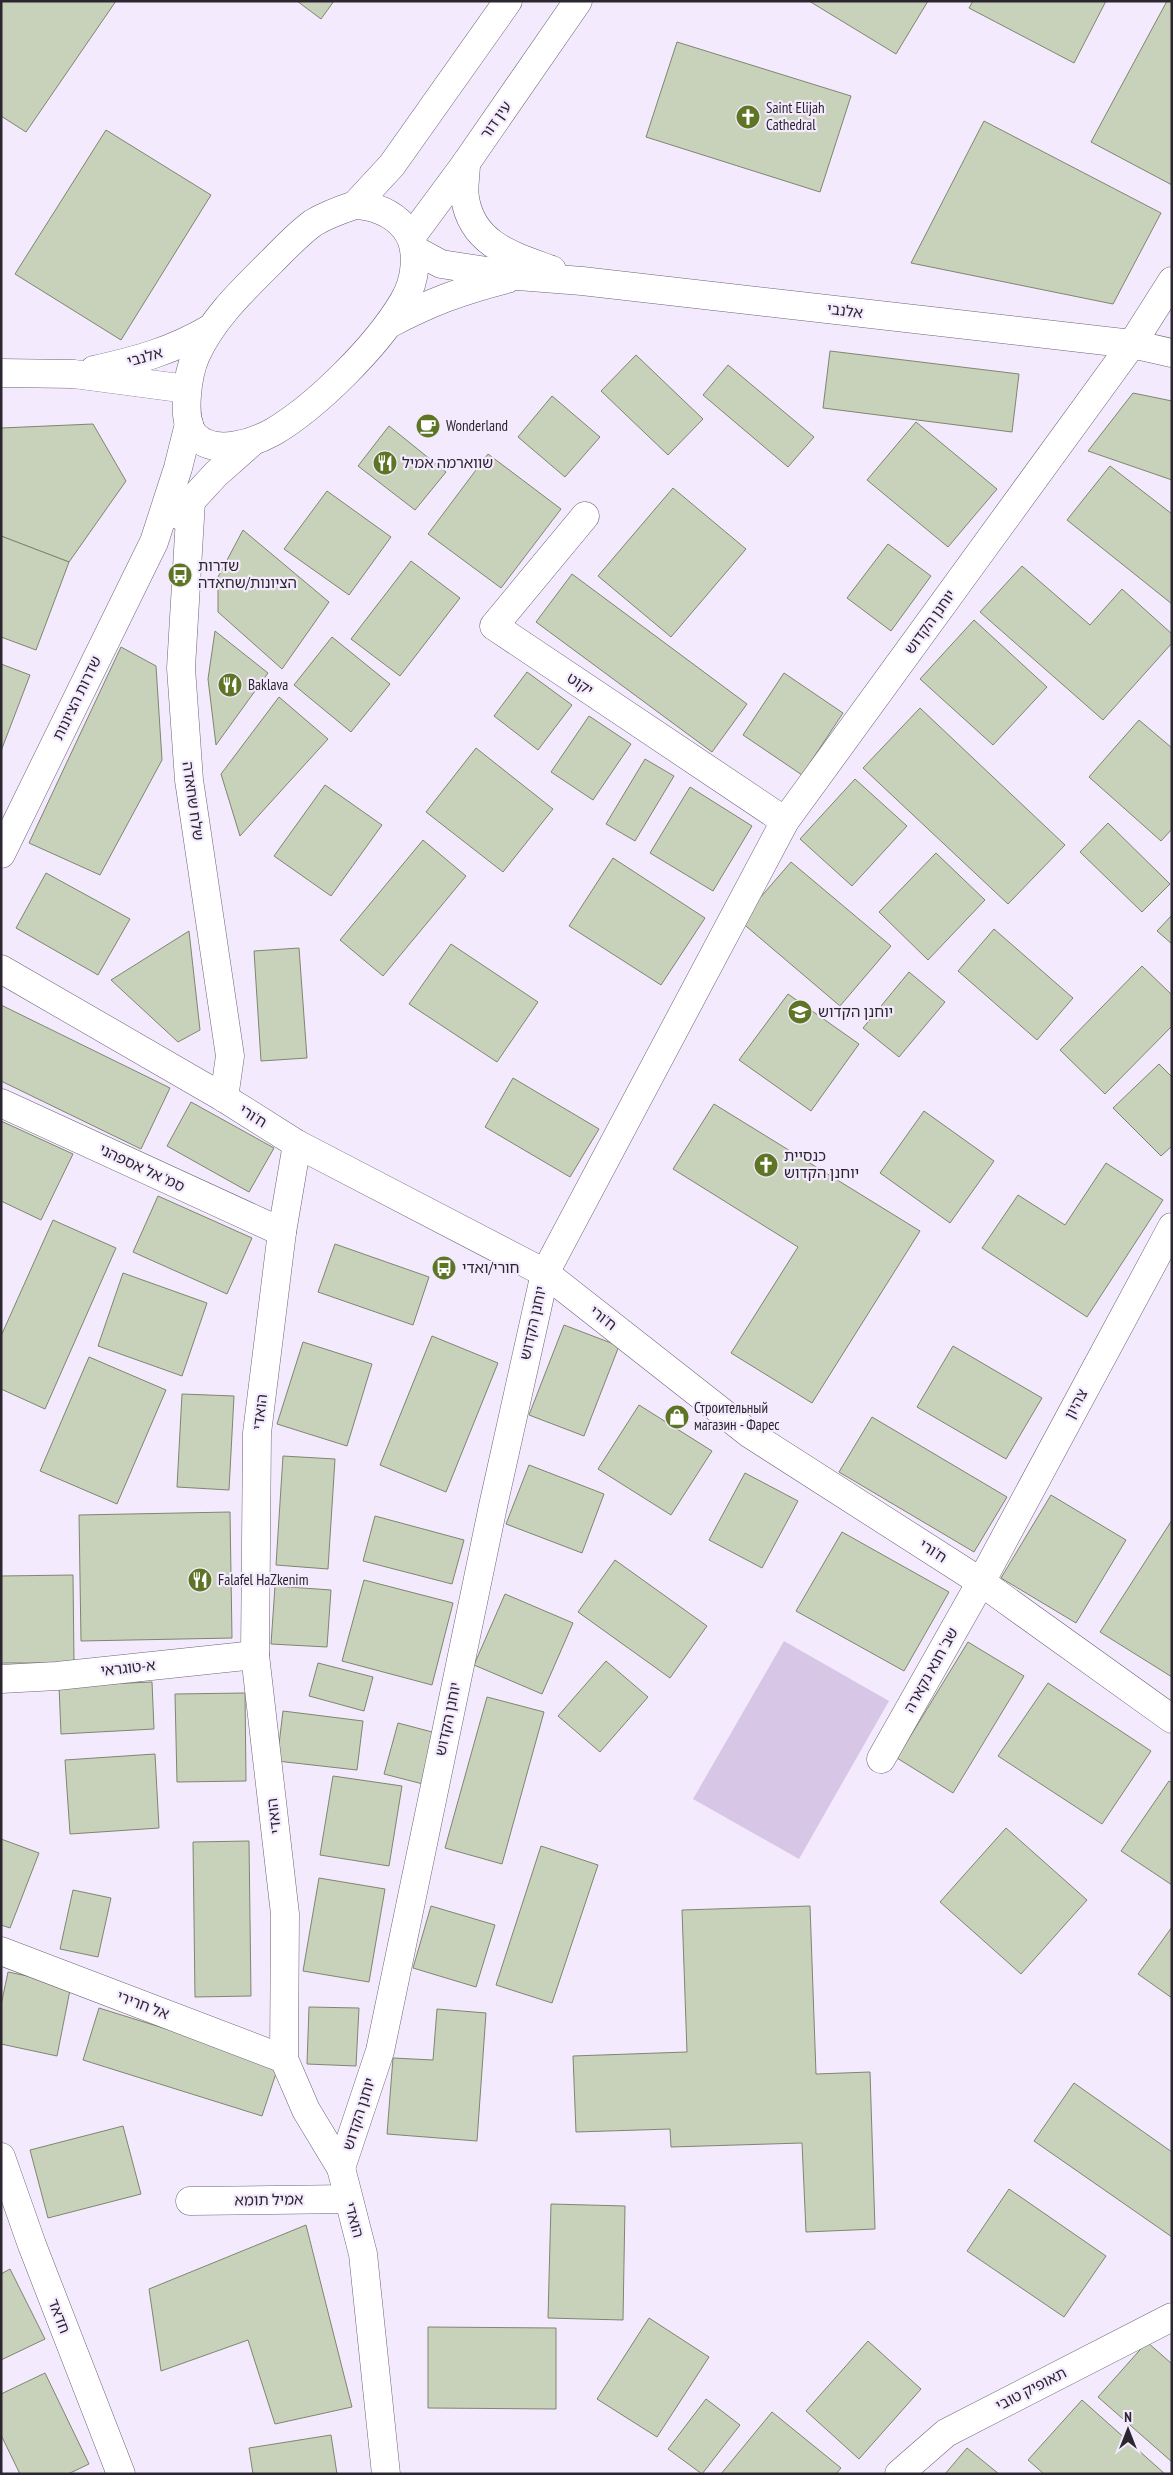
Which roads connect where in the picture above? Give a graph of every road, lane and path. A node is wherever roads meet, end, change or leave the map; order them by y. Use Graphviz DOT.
graph roads {
  1 [pos="508,1"];
  2 [pos="578,1"];
  3 [pos="466,163"];
  4 [pos="355,205"];
  5 [pos="413,243"];
  6 [pos="518,276"];
  7 [pos="582,281"];
  8 [pos="1172,281"];
  9 [pos="385,326"];
  10 [pos="211,328"];
  11 [pos="1132,344"];
  12 [pos="1172,353"];
  13 [pos="1,373"];
  14 [pos="74,374"];
  15 [pos="187,388"];
  16 [pos="189,424"];
  17 [pos="251,443"];
  18 [pos="191,501"];
  19 [pos="585,516"];
  20 [pos="154,542"];
  21 [pos="785,821"];
  22 [pos="1,854"];
  23 [pos="1,969"];
  24 [pos="224,1098"];
  25 [pos="1,1103"];
  26 [pos="297,1144"];
  27 [pos="1172,1227"];
  28 [pos="282,1232"];
  29 [pos="545,1273"];
  30 [pos="981,1582"];
  31 [pos="255,1655"];
  32 [pos="1,1678"];
  33 [pos="1172,1718"];
  34 [pos="882,1759"];
  35 [pos="1,1951"];
  36 [pos="284,2059"];
  37 [pos="1,2157"];
  38 [pos="341,2168"];
  39 [pos="348,2199"];
  40 [pos="190,2201"];
  41 [pos="1172,2318"];
  42 [pos="120,2474"];
  43 [pos="386,2474"];
  44 [pos="899,2474"];
  1 -- 4 [label="street"];
  2 -- 3 [label="street, עין דור"];
  3 -- 5 [label="street, עין דור"];
  3 -- 7 [label="street"];
  4 -- 5 [label="street, אלנבי"];
  4 -- 10 [label="street"];
  5 -- 6 [label="street, אלנבי"];
  5 -- 9 [label="street"];
  6 -- 7 [label="street, אלנבי"];
  6 -- 9 [label="street, אלנבי"];
  7 -- 11 [label="street, אלנבי"];
  8 -- 11 [label="street, יוחנן הקדוש"];
  9 -- 17 [label="street"];
  10 -- 14 [label="street, אלנבי"];
  10 -- 15 [label="street, שדרות הציונות"];
  11 -- 12 [label="street, אלנבי"];
  11 -- 21 [label="street, יוחנן הקדוש"];
  13 -- 14 [label="street, אלנבי"];
  14 -- 15 [label="street, אלנבי"];
  15 -- 16 [label="street, שדרות הציונות"];
  16 -- 17 [label="street"];
  16 -- 20 [label="street, שדרות הציונות"];
  17 -- 18 [label="street, שדרות הציונות"];
  18 -- 20 [label="street, שדרות הציונות"];
  18 -- 24 [label="street, שלח שחאדה"];
  19 -- 21 [label="street, יקוט"];
  20 -- 22 [label="street, שדרות הציונות"];
  21 -- 29 [label="street, יוחנן הקדוש"];
  23 -- 24 [label="street, ח'ורי"];
  24 -- 26 [label="street, ח'ורי"];
  25 -- 28 [label="street, סמ' אל אספהני"];
  26 -- 28 [label="street, הואדי"];
  26 -- 29 [label="street, ח'ורי"];
  27 -- 30 [label="street, צהיון"];
  28 -- 31 [label="street, הואדי"];
  29 -- 30 [label="street, ח'ורי"];
  29 -- 38 [label="street, יוחנן הקדוש"];
  30 -- 33 [label="street, ח'ורי"];
  30 -- 34 [label="street, שב' חנא נקארה"];
  31 -- 32 [label="street, א-טוגראי"];
  31 -- 36 [label="street, הואדי"];
  35 -- 36 [label="street, אל חרירי"];
  36 -- 38 [label="street, הואדי"];
  37 -- 42 [label="street, חדאד"];
  38 -- 39 [label="street, הואדי"];
  39 -- 40 [label="street, אמיל תומא"];
  39 -- 43 [label="street, הואדי"];
  41 -- 44 [label="street, תאופיק טובי"];
}
